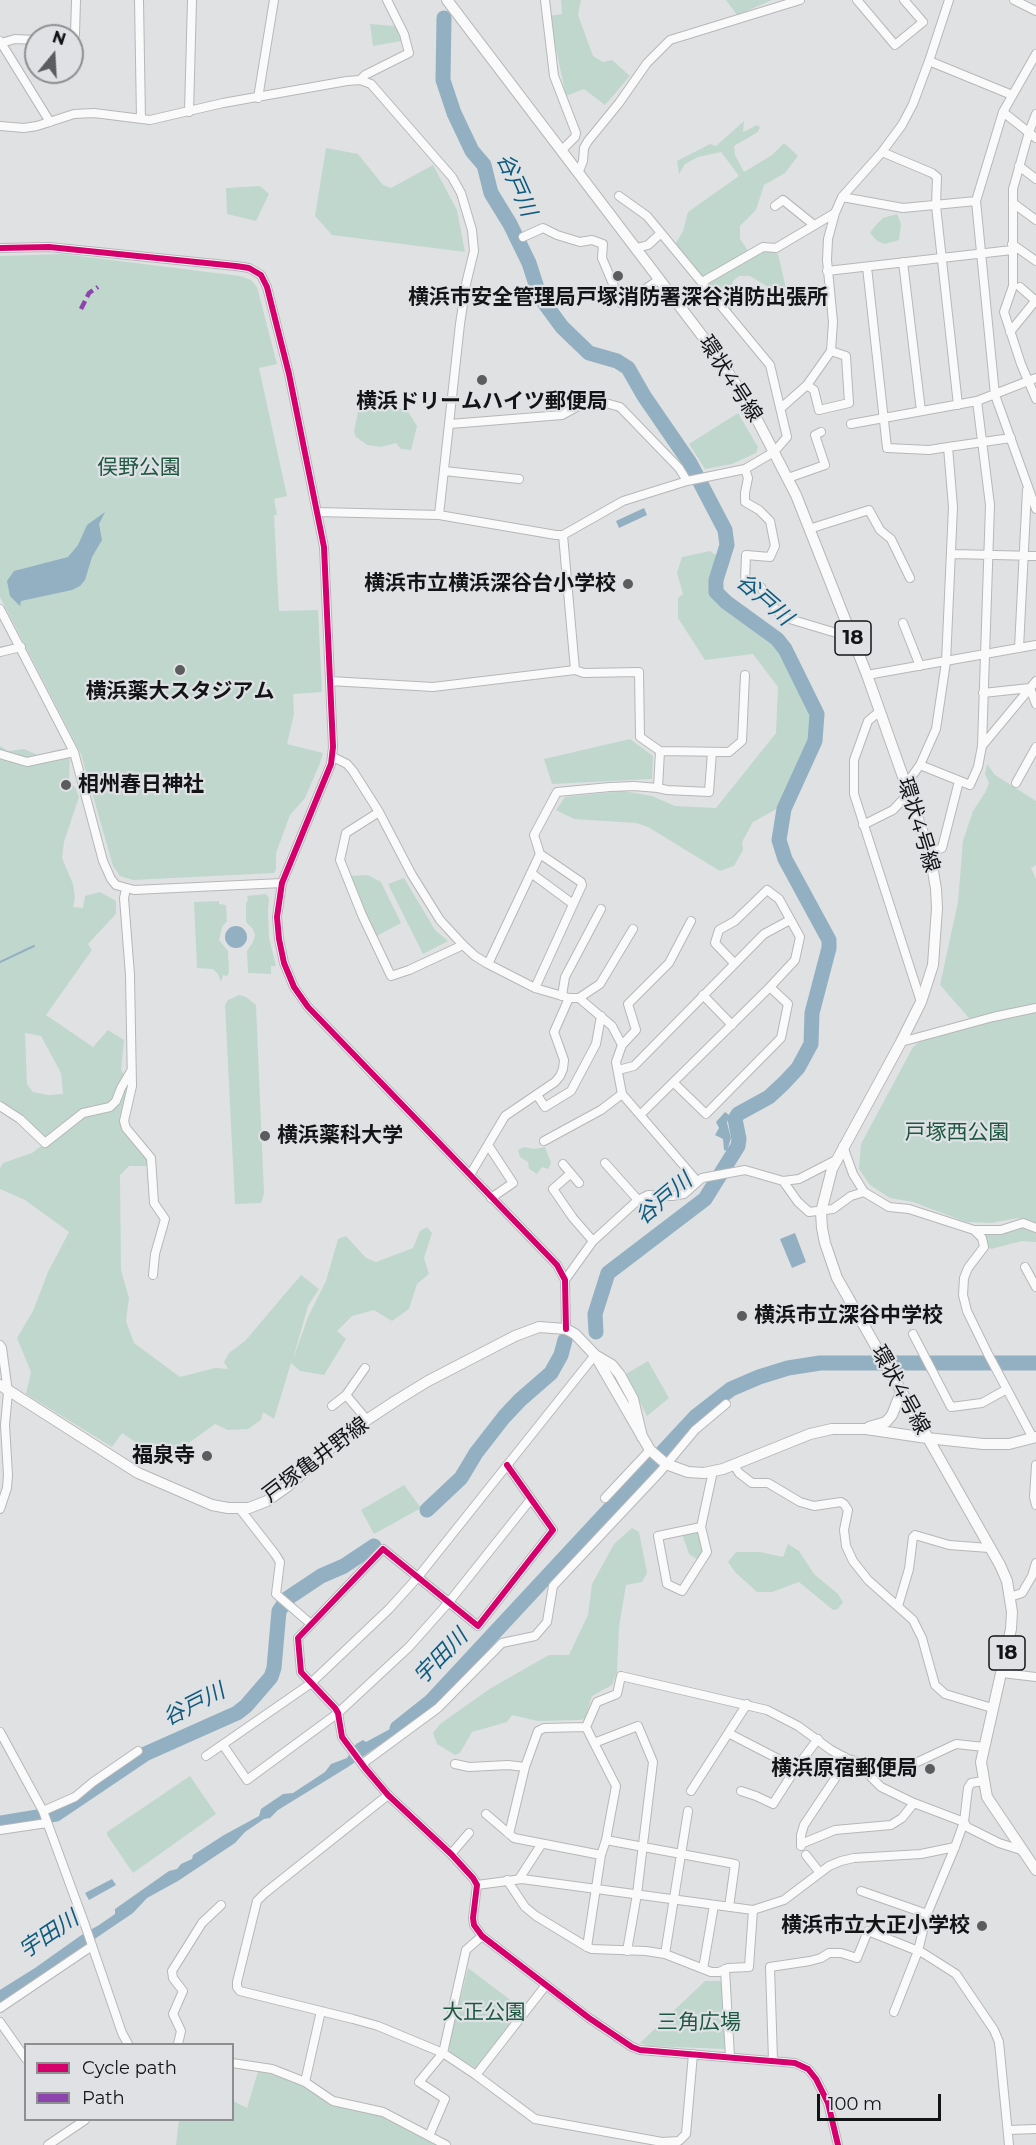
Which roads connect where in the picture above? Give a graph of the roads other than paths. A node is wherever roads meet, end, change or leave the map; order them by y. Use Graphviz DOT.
graph roads {
  1 [pos="76,0"];
  2 [pos="139,0"];
  3 [pos="192,0"];
  4 [pos="274,0"];
  5 [pos="387,0"];
  6 [pos="447,0"];
  7 [pos="545,0"];
  8 [pos="800,0"];
  9 [pos="857,0"];
  10 [pos="904,0"];
  11 [pos="949,0"];
  12 [pos="1014,0"];
  13 [pos="1036,11"];
  14 [pos="75,24"];
  15 [pos="24,39"];
  16 [pos="0,42"];
  17 [pos="1036,54"];
  18 [pos="929,61"];
  19 [pos="360,80"];
  20 [pos="1012,95"];
  21 [pos="258,98"];
  22 [pos="189,112"];
  23 [pos="1003,112"];
  24 [pos="1036,114"];
  25 [pos="141,119"];
  26 [pos="50,122"];
  27 [pos="0,126"];
  28 [pos="1032,135"];
  29 [pos="562,150"];
  30 [pos="882,152"];
  31 [pos="1019,166"];
  32 [pos="579,171"];
  33 [pos="1036,179"];
  34 [pos="619,196"];
  35 [pos="842,197"];
  36 [pos="976,201"];
  37 [pos="1013,203"];
  38 [pos="936,206"];
  39 [pos="775,207"];
  40 [pos="835,213"];
  41 [pos="1036,220"];
  42 [pos="814,225"];
  43 [pos="662,233"];
  44 [pos="523,237"];
  45 [pos="1012,247"];
  46 [pos="0,248"];
  47 [pos="637,248"];
  48 [pos="980,253"];
  49 [pos="942,258"];
  50 [pos="1036,261"];
  51 [pos="903,262"];
  52 [pos="867,267"];
  53 [pos="827,271"];
  54 [pos="660,279"];
  55 [pos="702,282"];
  56 [pos="1020,287"];
  57 [pos="1036,300"];
  58 [pos="1010,332"];
  59 [pos="831,351"];
  60 [pos="1034,382"];
  61 [pos="807,385"];
  62 [pos="994,395"];
  63 [pos="1036,399"];
  64 [pos="977,401"];
  65 [pos="958,405"];
  66 [pos="781,408"];
  67 [pos="921,411"];
  68 [pos="884,419"];
  69 [pos="450,424"];
  70 [pos="851,424"];
  71 [pos="821,432"];
  72 [pos="1011,438"];
  73 [pos="982,443"];
  74 [pos="948,447"];
  75 [pos="774,452"];
  76 [pos="745,469"];
  77 [pos="444,471"];
  78 [pos="788,478"];
  79 [pos="519,479"];
  80 [pos="688,481"];
  81 [pos="1027,486"];
  82 [pos="1036,508"];
  83 [pos="318,512"];
  84 [pos="439,515"];
  85 [pos="809,529"];
  86 [pos="563,535"];
  87 [pos="952,554"];
  88 [pos="988,554"];
  89 [pos="1022,556"];
  90 [pos="1036,556"];
  91 [pos="910,578"];
  92 [pos="0,609"];
  93 [pos="903,623"];
  94 [pos="853,638"];
  95 [pos="1036,645"];
  96 [pos="21,647"];
  97 [pos="1019,648"];
  98 [pos="0,652"];
  99 [pos="984,655"];
  100 [pos="946,662"];
  101 [pos="920,666"];
  102 [pos="575,670"];
  103 [pos="745,675"];
  104 [pos="867,675"];
  105 [pos="330,681"];
  106 [pos="1033,685"];
  107 [pos="984,693"];
  108 [pos="1036,704"];
  109 [pos="880,711"];
  110 [pos="982,746"];
  111 [pos="1036,747"];
  112 [pos="660,751"];
  113 [pos="74,752"];
  114 [pos="712,752"];
  115 [pos="0,754"];
  116 [pos="333,757"];
  117 [pos="920,765"];
  118 [pos="959,781"];
  119 [pos="1016,783"];
  120 [pos="658,788"];
  121 [pos="908,788"];
  122 [pos="379,812"];
  123 [pos="863,825"];
  124 [pos="930,853"];
  125 [pos="540,854"];
  126 [pos="531,873"];
  127 [pos="282,883"];
  128 [pos="126,889"];
  129 [pos="573,904"];
  130 [pos="601,909"];
  131 [pos="790,920"];
  132 [pos="691,921"];
  133 [pos="633,928"];
  134 [pos="463,945"];
  135 [pos="734,963"];
  136 [pos="488,964"];
  137 [pos="770,987"];
  138 [pos="535,988"];
  139 [pos="703,995"];
  140 [pos="565,997"];
  141 [pos="579,998"];
  142 [pos="921,1002"];
  143 [pos="1036,1008"];
  144 [pos="601,1016"];
  145 [pos="732,1025"];
  146 [pos="901,1042"];
  147 [pos="622,1045"];
  148 [pos="618,1070"];
  149 [pos="131,1071"];
  150 [pos="674,1083"];
  151 [pos="622,1094"];
  152 [pos="537,1095"];
  153 [pos="0,1106"];
  154 [pos="640,1114"];
  155 [pos="544,1141"];
  156 [pos="488,1145"];
  157 [pos="843,1146"];
  158 [pos="836,1160"];
  159 [pos="605,1163"];
  160 [pos="562,1164"];
  161 [pos="570,1174"];
  162 [pos="470,1175"];
  163 [pos="697,1181"];
  164 [pos="783,1181"];
  165 [pos="579,1183"];
  166 [pos="864,1192"];
  167 [pos="491,1198"];
  168 [pos="638,1200"];
  169 [pos="821,1212"];
  170 [pos="1036,1228"];
  171 [pos="974,1230"];
  172 [pos="593,1241"];
  173 [pos="1025,1267"];
  174 [pos="153,1275"];
  175 [pos="565,1280"];
  176 [pos="1036,1286"];
  177 [pos="566,1329"];
  178 [pos="913,1334"];
  179 [pos="0,1345"];
  180 [pos="595,1355"];
  181 [pos="365,1368"];
  182 [pos="4,1389"];
  183 [pos="1007,1389"];
  184 [pos="901,1392"];
  185 [pos="346,1395"];
  186 [pos="726,1404"];
  187 [pos="332,1407"];
  188 [pos="367,1420"];
  189 [pos="866,1428"];
  190 [pos="1034,1437"];
  191 [pos="927,1438"];
  192 [pos="657,1457"];
  193 [pos="507,1465"];
  194 [pos="734,1465"];
  195 [pos="1036,1465"];
  196 [pos="713,1471"];
  197 [pos="605,1498"];
  198 [pos="531,1499"];
  199 [pos="1036,1505"];
  200 [pos="0,1509"];
  201 [pos="240,1509"];
  202 [pos="701,1527"];
  203 [pos="989,1548"];
  204 [pos="1036,1563"];
  205 [pos="418,1576"];
  206 [pos="1010,1597"];
  207 [pos="449,1602"];
  208 [pos="898,1606"];
  209 [pos="311,1624"];
  210 [pos="1002,1673"];
  211 [pos="1036,1677"];
  212 [pos="310,1684"];
  213 [pos="747,1704"];
  214 [pos="992,1708"];
  215 [pos="338,1713"];
  216 [pos="586,1727"];
  217 [pos="0,1732"];
  218 [pos="730,1734"];
  219 [pos="818,1739"];
  220 [pos="594,1743"];
  221 [pos="223,1745"];
  222 [pos="984,1747"];
  223 [pos="138,1751"];
  224 [pos="206,1756"];
  225 [pos="848,1759"];
  226 [pos="362,1764"];
  227 [pos="455,1764"];
  228 [pos="865,1765"];
  229 [pos="525,1767"];
  230 [pos="796,1768"];
  231 [pos="983,1781"];
  232 [pos="691,1791"];
  233 [pos="741,1791"];
  234 [pos="388,1795"];
  235 [pos="914,1803"];
  236 [pos="688,1810"];
  237 [pos="486,1814"];
  238 [pos="45,1818"];
  239 [pos="964,1822"];
  240 [pos="0,1830"];
  241 [pos="469,1833"];
  242 [pos="509,1834"];
  243 [pos="606,1840"];
  244 [pos="541,1845"];
  245 [pos="643,1846"];
  246 [pos="803,1848"];
  247 [pos="956,1848"];
  248 [pos="1021,1850"];
  249 [pos="451,1854"];
  250 [pos="682,1854"];
  251 [pos="601,1856"];
  252 [pos="1036,1870"];
  253 [pos="820,1873"];
  254 [pos="519,1879"];
  255 [pos="507,1880"];
  256 [pos="477,1885"];
  257 [pos="595,1889"];
  258 [pos="861,1891"];
  259 [pos="637,1894"];
  260 [pos="675,1899"];
  261 [pos="221,1905"];
  262 [pos="714,1905"];
  263 [pos="729,1907"];
  264 [pos="753,1910"];
  265 [pos="927,1914"];
  266 [pos="482,1936"];
  267 [pos="91,1944"];
  268 [pos="587,1947"];
  269 [pos="627,1951"];
  270 [pos="918,1951"];
  271 [pos="665,1954"];
  272 [pos="703,1969"];
  273 [pos="725,1969"];
  274 [pos="546,1984"];
  275 [pos="0,2008"];
  276 [pos="321,2011"];
  277 [pos="894,2012"];
  278 [pos="0,2022"];
  279 [pos="127,2043"];
  280 [pos="181,2043"];
  281 [pos="442,2053"];
  282 [pos="693,2054"];
  283 [pos="24,2056"];
  284 [pos="730,2057"];
  285 [pos="773,2060"];
  286 [pos="234,2064"];
  287 [pos="476,2075"];
  288 [pos="305,2082"];
  289 [pos="68,2121"];
  290 [pos="83,2121"];
  291 [pos="72,2128"];
  292 [pos="1036,2129"];
  293 [pos="1008,2130"];
  294 [pos="429,2136"];
  295 [pos="48,2145"];
  296 [pos="446,2145"];
  297 [pos="838,2145"];
  298 [pos="1009,2145"];
  1 -- 14 [label="street"];
  2 -- 25 [label="street"];
  3 -- 22 [label="street"];
  4 -- 21 [label="street"];
  5 -- 19 [label="street"];
  6 -- 29 [label="main road, 環状4号線 / 18"];
  7 -- 29 [label="street"];
  8 -- 32 [label="street"];
  9 -- 10 [label="street"];
  11 -- 18 [label="street"];
  12 -- 13 [label="street"];
  15 -- 16 [label="street"];
  16 -- 26 [label="street"];
  17 -- 20 [label="street"];
  18 -- 20 [label="street"];
  18 -- 30 [label="street"];
  19 -- 21 [label="street"];
  19 -- 69 [label="street"];
  20 -- 23 [label="street"];
  21 -- 22 [label="street"];
  22 -- 25 [label="street"];
  23 -- 28 [label="street"];
  23 -- 36 [label="street"];
  24 -- 28 [label="street"];
  25 -- 26 [label="street"];
  26 -- 27 [label="street"];
  28 -- 31 [label="street"];
  29 -- 32 [label="main road, 環状4号線 / 18"];
  30 -- 35 [label="street"];
  30 -- 38 [label="street"];
  31 -- 33 [label="street"];
  31 -- 37 [label="street"];
  32 -- 47 [label="main road, 環状4号線 / 18"];
  34 -- 43 [label="street"];
  35 -- 38 [label="street"];
  35 -- 40 [label="street"];
  36 -- 38 [label="street"];
  36 -- 48 [label="street"];
  37 -- 41 [label="street"];
  37 -- 45 [label="street"];
  38 -- 49 [label="street"];
  39 -- 42 [label="street"];
  40 -- 42 [label="street"];
  40 -- 53 [label="street"];
  42 -- 55 [label="street"];
  43 -- 47 [label="street"];
  43 -- 55 [label="street"];
  44 -- 54 [label="street"];
  45 -- 48 [label="street"];
  45 -- 50 [label="street"];
  45 -- 58 [label="street"];
  46 -- 83 [label="street"];
  47 -- 54 [label="main road, 環状4号線 / 18"];
  48 -- 49 [label="street"];
  48 -- 62 [label="street"];
  49 -- 51 [label="street"];
  49 -- 65 [label="street"];
  51 -- 52 [label="street"];
  51 -- 67 [label="street"];
  52 -- 53 [label="street"];
  52 -- 68 [label="street"];
  53 -- 59 [label="street"];
  54 -- 75 [label="main road, 環状4号線 / 18"];
  55 -- 66 [label="street"];
  56 -- 57 [label="street"];
  57 -- 58 [label="street"];
  58 -- 60 [label="street"];
  59 -- 61 [label="street"];
  59 -- 61 [label="street"];
  60 -- 62 [label="street"];
  60 -- 63 [label="street"];
  61 -- 66 [label="street"];
  62 -- 64 [label="street"];
  62 -- 72 [label="street"];
  64 -- 65 [label="street"];
  64 -- 73 [label="street"];
  65 -- 67 [label="street"];
  66 -- 75 [label="street"];
  67 -- 68 [label="street"];
  68 -- 70 [label="street"];
  68 -- 74 [label="street"];
  69 -- 77 [label="street"];
  69 -- 80 [label="street"];
  71 -- 78 [label="street"];
  72 -- 73 [label="street"];
  72 -- 81 [label="street"];
  73 -- 74 [label="street"];
  73 -- 88 [label="street"];
  74 -- 87 [label="street"];
  75 -- 76 [label="street"];
  75 -- 78 [label="main road, 環状4号線 / 18"];
  76 -- 80 [label="street"];
  76 -- 94 [label="street"];
  77 -- 79 [label="street"];
  77 -- 84 [label="street"];
  78 -- 85 [label="main road, 環状4号線 / 18"];
  80 -- 86 [label="street"];
  81 -- 82 [label="street"];
  81 -- 89 [label="street"];
  83 -- 84 [label="street"];
  83 -- 105 [label="street"];
  84 -- 86 [label="street"];
  85 -- 91 [label="street"];
  85 -- 94 [label="main road, 環状4号線 / 18"];
  86 -- 102 [label="street"];
  87 -- 88 [label="street"];
  87 -- 100 [label="street"];
  88 -- 89 [label="street"];
  88 -- 99 [label="street"];
  89 -- 90 [label="street"];
  89 -- 97 [label="street"];
  92 -- 96 [label="street"];
  93 -- 101 [label="street"];
  94 -- 104 [label="main road, 環状4号線 / 18"];
  95 -- 97 [label="street"];
  96 -- 98 [label="street"];
  96 -- 113 [label="street"];
  97 -- 99 [label="street"];
  99 -- 100 [label="street"];
  99 -- 107 [label="street"];
  100 -- 101 [label="street"];
  100 -- 117 [label="street"];
  101 -- 104 [label="street"];
  102 -- 105 [label="street"];
  102 -- 112 [label="street"];
  103 -- 114 [label="street"];
  104 -- 109 [label="main road, 環状4号線 / 18"];
  105 -- 116 [label="street"];
  106 -- 107 [label="street"];
  106 -- 108 [label="street"];
  106 -- 110 [label="street"];
  107 -- 110 [label="street"];
  109 -- 121 [label="main road, 環状4号線 / 18"];
  109 -- 123 [label="street"];
  110 -- 118 [label="street"];
  111 -- 119 [label="street"];
  112 -- 114 [label="street"];
  112 -- 120 [label="street"];
  113 -- 115 [label="street"];
  113 -- 128 [label="street"];
  114 -- 120 [label="street"];
  116 -- 122 [label="street"];
  116 -- 127 [label="street"];
  117 -- 118 [label="street"];
  117 -- 121 [label="street"];
  118 -- 124 [label="street"];
  120 -- 125 [label="street"];
  121 -- 123 [label="street"];
  121 -- 124 [label="main road, 環状4号線 / 18"];
  122 -- 134 [label="street"];
  122 -- 134 [label="street"];
  123 -- 142 [label="street"];
  124 -- 142 [label="main road, 環状4号線 / 18"];
  125 -- 126 [label="street"];
  125 -- 129 [label="street"];
  126 -- 129 [label="street"];
  126 -- 136 [label="street"];
  127 -- 128 [label="street"];
  127 -- 162 [label="street"];
  128 -- 149 [label="street"];
  129 -- 138 [label="street"];
  130 -- 140 [label="street"];
  131 -- 135 [label="street"];
  131 -- 135 [label="street"];
  131 -- 137 [label="street"];
  132 -- 147 [label="street"];
  133 -- 141 [label="street"];
  134 -- 136 [label="street"];
  135 -- 139 [label="street"];
  136 -- 138 [label="street"];
  137 -- 145 [label="street"];
  137 -- 150 [label="street"];
  138 -- 140 [label="street"];
  139 -- 145 [label="street"];
  139 -- 148 [label="street"];
  140 -- 141 [label="street"];
  140 -- 152 [label="street"];
  141 -- 144 [label="street"];
  142 -- 146 [label="main road, 環状4号線 / 18"];
  143 -- 146 [label="street"];
  144 -- 147 [label="street"];
  144 -- 152 [label="street"];
  145 -- 150 [label="street"];
  146 -- 157 [label="main road, 環状4号線 / 18"];
  147 -- 148 [label="street"];
  148 -- 151 [label="street"];
  149 -- 153 [label="street"];
  149 -- 174 [label="street"];
  150 -- 154 [label="street"];
  151 -- 154 [label="street"];
  151 -- 155 [label="street"];
  152 -- 156 [label="street"];
  154 -- 163 [label="street"];
  156 -- 162 [label="street"];
  156 -- 167 [label="street"];
  157 -- 158 [label="main road, 環状4号線 / 18"];
  157 -- 166 [label="street"];
  158 -- 164 [label="street"];
  158 -- 169 [label="main road, 環状4号線 / 18"];
  159 -- 168 [label="street"];
  160 -- 161 [label="street"];
  161 -- 165 [label="street"];
  161 -- 172 [label="street"];
  162 -- 167 [label="street"];
  163 -- 164 [label="street"];
  163 -- 168 [label="street"];
  164 -- 169 [label="street"];
  166 -- 169 [label="street"];
  166 -- 171 [label="street"];
  167 -- 175 [label="street"];
  168 -- 172 [label="street"];
  169 -- 184 [label="main road, 環状4号線 / 18"];
  170 -- 171 [label="street"];
  171 -- 183 [label="street"];
  172 -- 175 [label="street"];
  173 -- 176 [label="street"];
  175 -- 177 [label="street"];
  177 -- 180 [label="main road"];
  177 -- 188 [label="main road, 戸塚亀井野線"];
  178 -- 183 [label="street"];
  179 -- 182 [label="street"];
  180 -- 192 [label="main road"];
  180 -- 193 [label="street"];
  181 -- 185 [label="street"];
  182 -- 200 [label="street"];
  182 -- 201 [label="main road, 戸塚亀井野線"];
  183 -- 190 [label="street"];
  184 -- 189 [label="main road"];
  184 -- 191 [label="main road, 環状4号線 / 18"];
  185 -- 187 [label="street"];
  185 -- 188 [label="street"];
  186 -- 192 [label="street"];
  188 -- 201 [label="main road, 戸塚亀井野線"];
  189 -- 191 [label="main road"];
  189 -- 194 [label="main road"];
  190 -- 191 [label="main road"];
  191 -- 203 [label="main road, 環状4号線 / 18"];
  192 -- 196 [label="main road"];
  192 -- 197 [label="street"];
  192 -- 226 [label="street"];
  193 -- 198 [label="street"];
  193 -- 205 [label="street"];
  194 -- 196 [label="main road"];
  194 -- 208 [label="street"];
  195 -- 199 [label="street"];
  196 -- 202 [label="street"];
  198 -- 207 [label="street"];
  198 -- 207 [label="street"];
  201 -- 209 [label="street"];
  202 -- 202 [label="street"];
  203 -- 206 [label="main road, 環状4号線 / 18"];
  203 -- 208 [label="street"];
  204 -- 206 [label="street"];
  205 -- 207 [label="street"];
  205 -- 209 [label="street"];
  205 -- 212 [label="street"];
  206 -- 210 [label="main road, 環状4号線 / 18"];
  207 -- 215 [label="street"];
  208 -- 214 [label="street"];
  209 -- 212 [label="street"];
  210 -- 211 [label="street"];
  210 -- 214 [label="main road, 環状4号線 / 18"];
  212 -- 215 [label="street"];
  212 -- 221 [label="street"];
  213 -- 216 [label="street"];
  213 -- 218 [label="street"];
  213 -- 219 [label="street"];
  214 -- 222 [label="main road, 環状4号線 / 18"];
  215 -- 221 [label="street"];
  215 -- 226 [label="street"];
  216 -- 220 [label="street"];
  216 -- 229 [label="street"];
  217 -- 238 [label="street"];
  218 -- 230 [label="street"];
  218 -- 232 [label="street"];
  219 -- 225 [label="street"];
  219 -- 230 [label="street"];
  220 -- 243 [label="street"];
  220 -- 245 [label="street"];
  221 -- 224 [label="street"];
  222 -- 228 [label="street"];
  222 -- 231 [label="main road, 環状4号線 / 18"];
  223 -- 238 [label="street"];
  225 -- 228 [label="street"];
  225 -- 246 [label="street"];
  226 -- 234 [label="street"];
  227 -- 229 [label="street"];
  228 -- 235 [label="street"];
  229 -- 242 [label="street"];
  230 -- 233 [label="street"];
  231 -- 239 [label="street"];
  231 -- 248 [label="main road, 環状4号線 / 18"];
  234 -- 249 [label="street"];
  234 -- 276 [label="street"];
  235 -- 239 [label="street"];
  235 -- 246 [label="street"];
  236 -- 250 [label="street"];
  237 -- 242 [label="street"];
  238 -- 240 [label="street"];
  238 -- 267 [label="street"];
  239 -- 247 [label="street"];
  239 -- 248 [label="street"];
  241 -- 249 [label="street"];
  242 -- 244 [label="street"];
  243 -- 245 [label="street"];
  243 -- 251 [label="street"];
  244 -- 251 [label="street"];
  244 -- 254 [label="street"];
  245 -- 250 [label="street"];
  245 -- 259 [label="street"];
  246 -- 253 [label="street"];
  247 -- 253 [label="street"];
  247 -- 265 [label="street"];
  248 -- 252 [label="main road, 環状4号線 / 18"];
  249 -- 256 [label="street"];
  250 -- 260 [label="street"];
  250 -- 263 [label="street"];
  251 -- 257 [label="street"];
  253 -- 264 [label="street"];
  254 -- 255 [label="street"];
  254 -- 257 [label="street"];
  255 -- 256 [label="street"];
  255 -- 268 [label="street"];
  256 -- 266 [label="street"];
  257 -- 259 [label="street"];
  257 -- 268 [label="street"];
  258 -- 265 [label="street"];
  259 -- 260 [label="street"];
  259 -- 269 [label="street"];
  260 -- 262 [label="street"];
  260 -- 271 [label="street"];
  261 -- 280 [label="street"];
  262 -- 263 [label="street"];
  262 -- 272 [label="street"];
  263 -- 264 [label="street"];
  264 -- 273 [label="street"];
  265 -- 270 [label="street"];
  266 -- 274 [label="street"];
  266 -- 281 [label="street"];
  267 -- 275 [label="street"];
  267 -- 279 [label="street"];
  268 -- 269 [label="street"];
  269 -- 271 [label="street"];
  270 -- 277 [label="street"];
  270 -- 285 [label="street"];
  270 -- 293 [label="street"];
  271 -- 272 [label="street"];
  272 -- 273 [label="street"];
  273 -- 284 [label="street"];
  274 -- 282 [label="street"];
  274 -- 287 [label="street"];
  276 -- 281 [label="street"];
  276 -- 288 [label="street"];
  278 -- 283 [label="street"];
  281 -- 287 [label="street"];
  281 -- 294 [label="street"];
  282 -- 284 [label="street"];
  282 -- 287 [label="street"];
  284 -- 285 [label="street"];
  285 -- 297 [label="street"];
  286 -- 288 [label="street"];
  288 -- 294 [label="street"];
  289 -- 291 [label="street"];
  290 -- 291 [label="street"];
  291 -- 295 [label="street"];
  292 -- 293 [label="street"];
  293 -- 298 [label="street"];
  294 -- 296 [label="street"];
}
